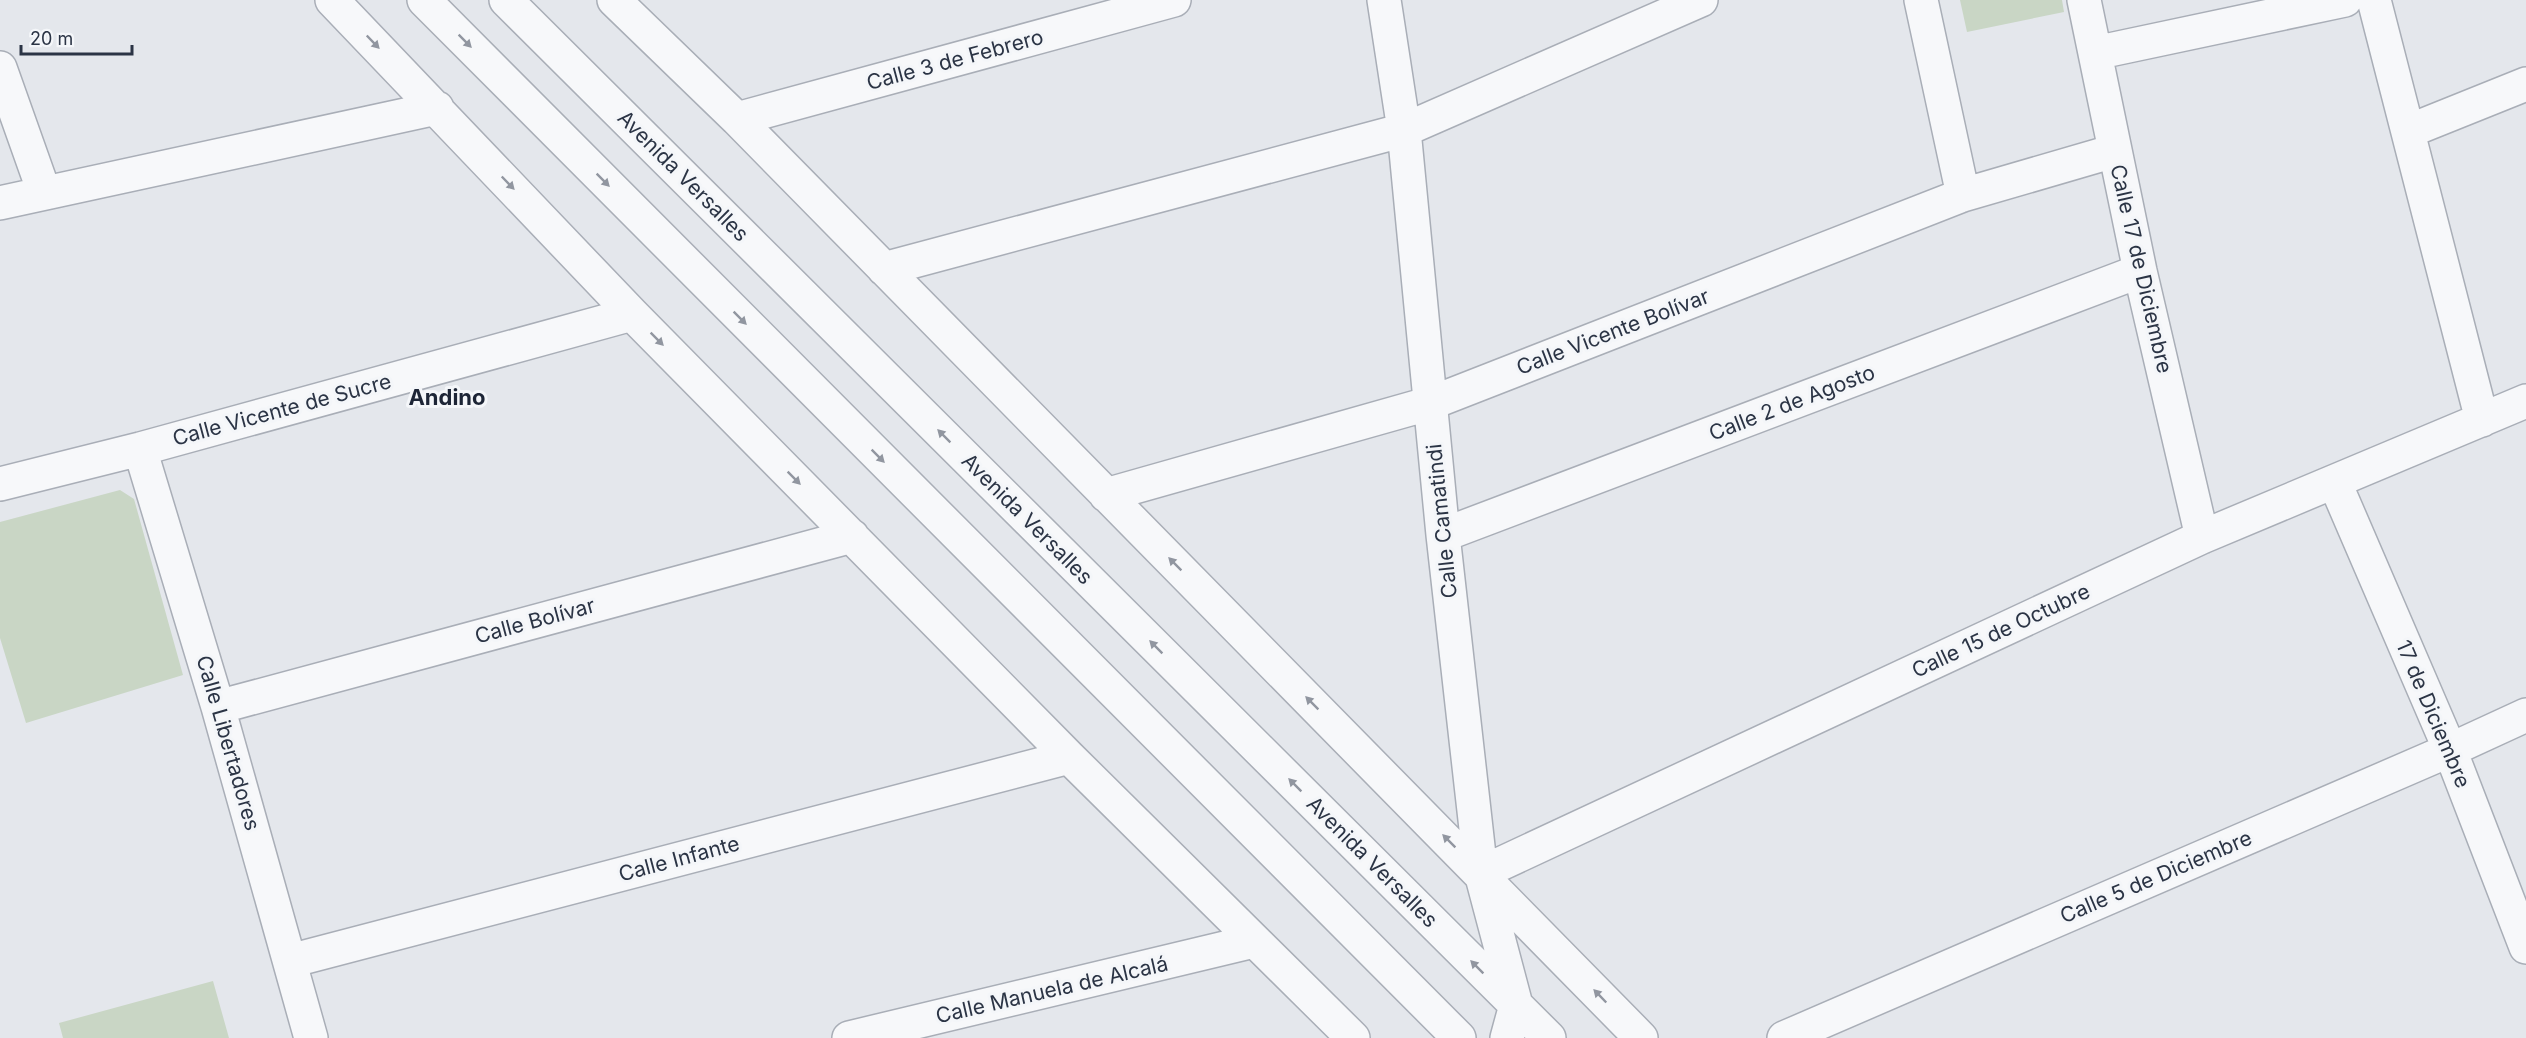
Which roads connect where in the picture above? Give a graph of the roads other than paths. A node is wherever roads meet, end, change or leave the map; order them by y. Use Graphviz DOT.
graph roads {
  1 [pos="332,0"];
  2 [pos="424,0"];
  3 [pos="506,0"];
  4 [pos="614,0"];
  5 [pos="1174,0"];
  6 [pos="1384,0"];
  7 [pos="1701,0"];
  8 [pos="1921,0"];
  9 [pos="2084,0"];
  10 [pos="2344,0"];
  11 [pos="2374,0"];
  12 [pos="2095,53"];
  13 [pos="0,68"];
  14 [pos="2526,84"];
  15 [pos="437,108"];
  16 [pos="737,119"];
  17 [pos="1404,130"];
  18 [pos="2409,132"];
  19 [pos="2114,151"];
  20 [pos="45,192"];
  21 [pos="1963,195"];
  22 [pos="0,203"];
  23 [pos="884,268"];
  24 [pos="2140,271"];
  25 [pos="632,314"];
  26 [pos="2526,401"];
  27 [pos="1431,403"];
  28 [pos="2482,420"];
  29 [pos="140,449"];
  30 [pos="2336,483"];
  31 [pos="0,484"];
  32 [pos="1106,495"];
  33 [pos="1443,535"];
  34 [pos="852,536"];
  35 [pos="2202,537"];
  36 [pos="218,706"];
  37 [pos="2526,715"];
  38 [pos="2450,750"];
  39 [pos="1069,757"];
  40 [pos="1481,873"];
  41 [pos="1254,941"];
  42 [pos="2526,947"];
  43 [pos="290,961"];
  44 [pos="1516,1005"];
  45 [pos="311,1038"];
  46 [pos="849,1038"];
  47 [pos="1353,1038"];
  48 [pos="1459,1038"];
  49 [pos="1507,1038"];
  50 [pos="1549,1038"];
  51 [pos="1641,1038"];
  52 [pos="1784,1038"];
  1 -- 15 [label="street, one-way"];
  2 -- 48 [label="street, one-way"];
  44 -- 3 [label="street, Avenida Versalles, one-way"];
  4 -- 16 [label="street"];
  5 -- 16 [label="street, Calle 3 de Febrero"];
  6 -- 17 [label="street, Calle Camatindi"];
  7 -- 17 [label="street"];
  8 -- 21 [label="street"];
  9 -- 12 [label="street, Calle 17 de Diciembre"];
  10 -- 12 [label="street"];
  11 -- 18 [label="street"];
  12 -- 19 [label="street, Calle 17 de Diciembre"];
  13 -- 20 [label="street"];
  14 -- 18 [label="street"];
  15 -- 20 [label="street"];
  15 -- 25 [label="street, one-way"];
  16 -- 23 [label="street"];
  17 -- 23 [label="street"];
  17 -- 27 [label="street, Calle Camatindi"];
  18 -- 28 [label="street"];
  19 -- 21 [label="street, Calle Vicente Bolívar"];
  19 -- 24 [label="street, Calle 17 de Diciembre"];
  20 -- 22 [label="street"];
  21 -- 27 [label="street, Calle Vicente Bolívar"];
  23 -- 32 [label="street"];
  24 -- 33 [label="street, Calle 2 de Agosto"];
  24 -- 35 [label="street, Calle 17 de Diciembre"];
  25 -- 29 [label="street, Calle Vicente de Sucre"];
  25 -- 34 [label="street, one-way"];
  26 -- 28 [label="street, Calle 15 de Octubre"];
  27 -- 32 [label="street, Calle Vicente Bolívar"];
  27 -- 33 [label="street, Calle Camatindi"];
  28 -- 30 [label="street, Calle 15 de Octubre"];
  29 -- 31 [label="street, Calle Vicente de Sucre"];
  29 -- 36 [label="street, Calle Libertadores"];
  30 -- 35 [label="street, Calle 15 de Octubre"];
  30 -- 38 [label="street, 17 de Diciembre"];
  40 -- 32 [label="street, one-way"];
  33 -- 40 [label="street, Calle Camatindi"];
  34 -- 36 [label="street, Calle Bolívar"];
  34 -- 39 [label="street"];
  35 -- 40 [label="street, Calle 15 de Octubre"];
  36 -- 43 [label="street, Calle Libertadores"];
  37 -- 38 [label="street, Calle 5 de Diciembre"];
  38 -- 42 [label="street, 17 de Diciembre"];
  38 -- 52 [label="street, Calle 5 de Diciembre"];
  39 -- 41 [label="street"];
  39 -- 43 [label="street, Calle Infante"];
  40 -- 44 [label="street, Calle Camatindi"];
  51 -- 40 [label="street, one-way"];
  41 -- 46 [label="street, Calle Manuela de Alcalá"];
  41 -- 47 [label="street"];
  43 -- 45 [label="street, Calle Libertadores"];
  44 -- 49 [label="street"];
  44 -- 50 [label="street, Avenida Versalles"];
}
